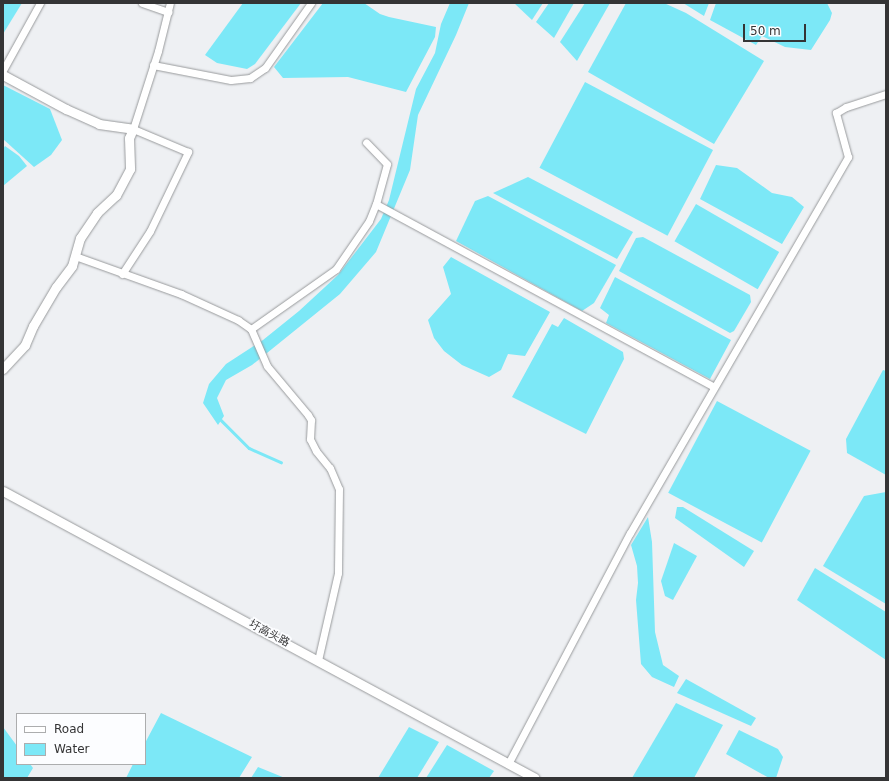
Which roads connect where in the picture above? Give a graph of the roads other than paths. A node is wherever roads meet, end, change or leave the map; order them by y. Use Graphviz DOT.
graph roads {
  1 [pos="40,3"];
  2 [pos="142,3"];
  3 [pos="170,3"];
  4 [pos="311,3"];
  5 [pos="168,12"];
  6 [pos="153,65"];
  7 [pos="3,70"];
  8 [pos="3,75"];
  9 [pos="886,94"];
  10 [pos="133,129"];
  11 [pos="366,142"];
  12 [pos="380,206"];
  13 [pos="75,256"];
  14 [pos="122,274"];
  15 [pos="251,329"];
  16 [pos="3,369"];
  17 [pos="714,387"];
  18 [pos="3,491"];
  19 [pos="318,660"];
  20 [pos="508,764"];
  21 [pos="535,778"];
  1 -- 7 [label="street"];
  2 -- 5 [label="street"];
  3 -- 5 [label="street"];
  4 -- 6 [label="street"];
  5 -- 6 [label="street"];
  6 -- 10 [label="street"];
  8 -- 10 [label="street"];
  9 -- 17 [label="street"];
  10 -- 13 [label="street"];
  10 -- 14 [label="street"];
  11 -- 12 [label="street"];
  12 -- 15 [label="street"];
  12 -- 17 [label="street"];
  13 -- 14 [label="street"];
  13 -- 16 [label="street"];
  14 -- 15 [label="street"];
  15 -- 19 [label="street"];
  17 -- 20 [label="street"];
  18 -- 19 [label="street, 圩高头路"];
  19 -- 20 [label="street, 圩高头路"];
  20 -- 21 [label="street, 圩高头路"];
}
